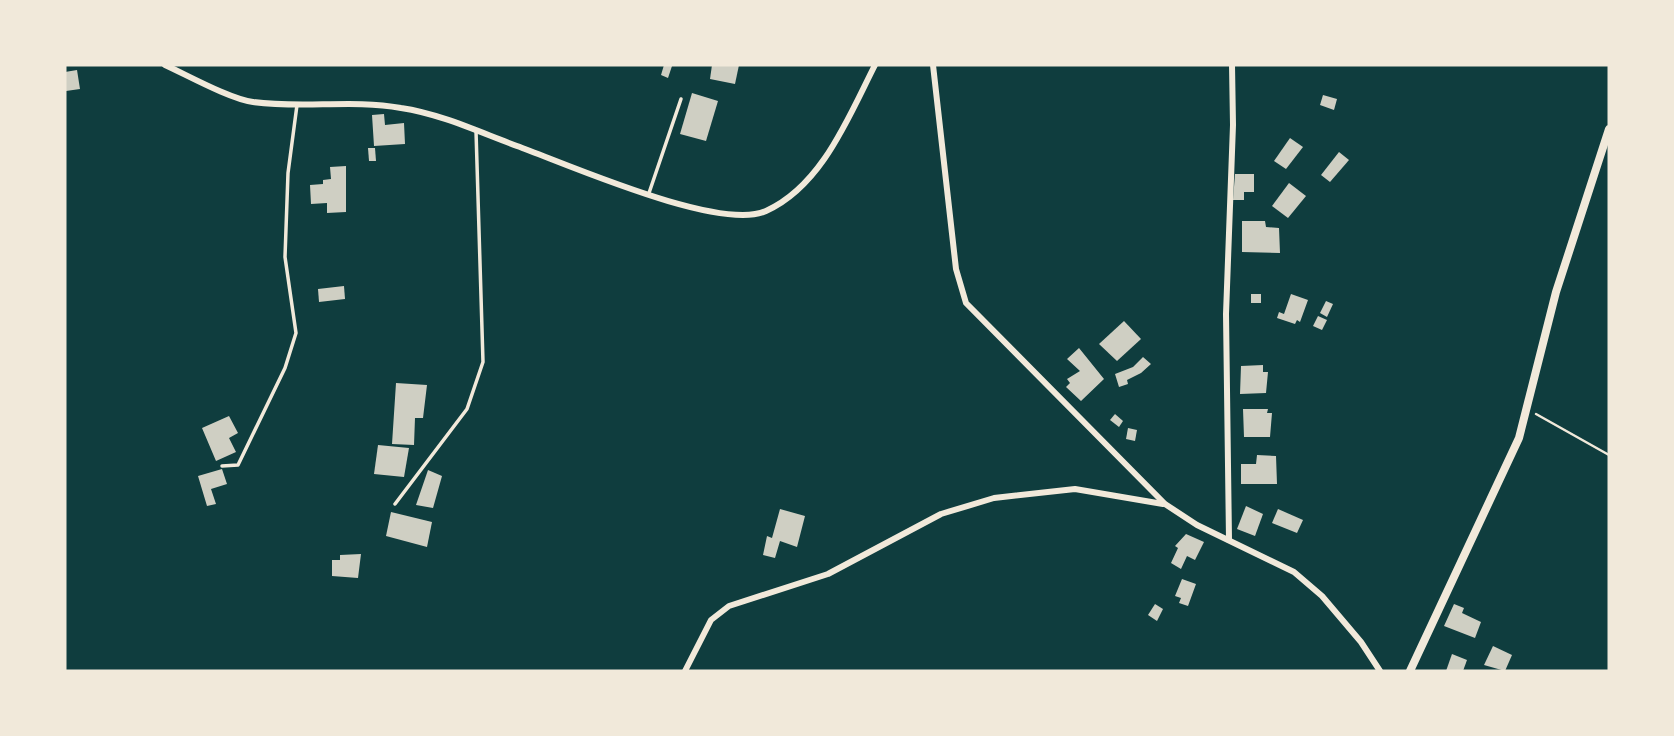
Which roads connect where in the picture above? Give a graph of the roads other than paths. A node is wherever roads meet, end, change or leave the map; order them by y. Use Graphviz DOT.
graph roads {
  1 [pos="165,65"];
  2 [pos="875,65"];
  3 [pos="933,65"];
  4 [pos="1231,65"];
  5 [pos="681,99"];
  6 [pos="297,105"];
  7 [pos="1609,129"];
  8 [pos="476,131"];
  9 [pos="649,194"];
  10 [pos="222,466"];
  11 [pos="395,504"];
  12 [pos="1165,504"];
  13 [pos="1229,540"];
  14 [pos="685,671"];
  15 [pos="1380,671"];
  16 [pos="1410,671"];
  1 -- 6 [label="street"];
  2 -- 9 [label="street"];
  3 -- 12 [label="street"];
  4 -- 13 [label="street"];
  5 -- 9 [label="lane"];
  6 -- 8 [label="street"];
  6 -- 10 [label="lane"];
  7 -- 16 [label="street"];
  8 -- 9 [label="street"];
  8 -- 11 [label="lane"];
  12 -- 13 [label="street"];
  12 -- 14 [label="street"];
  13 -- 15 [label="street"];
}
